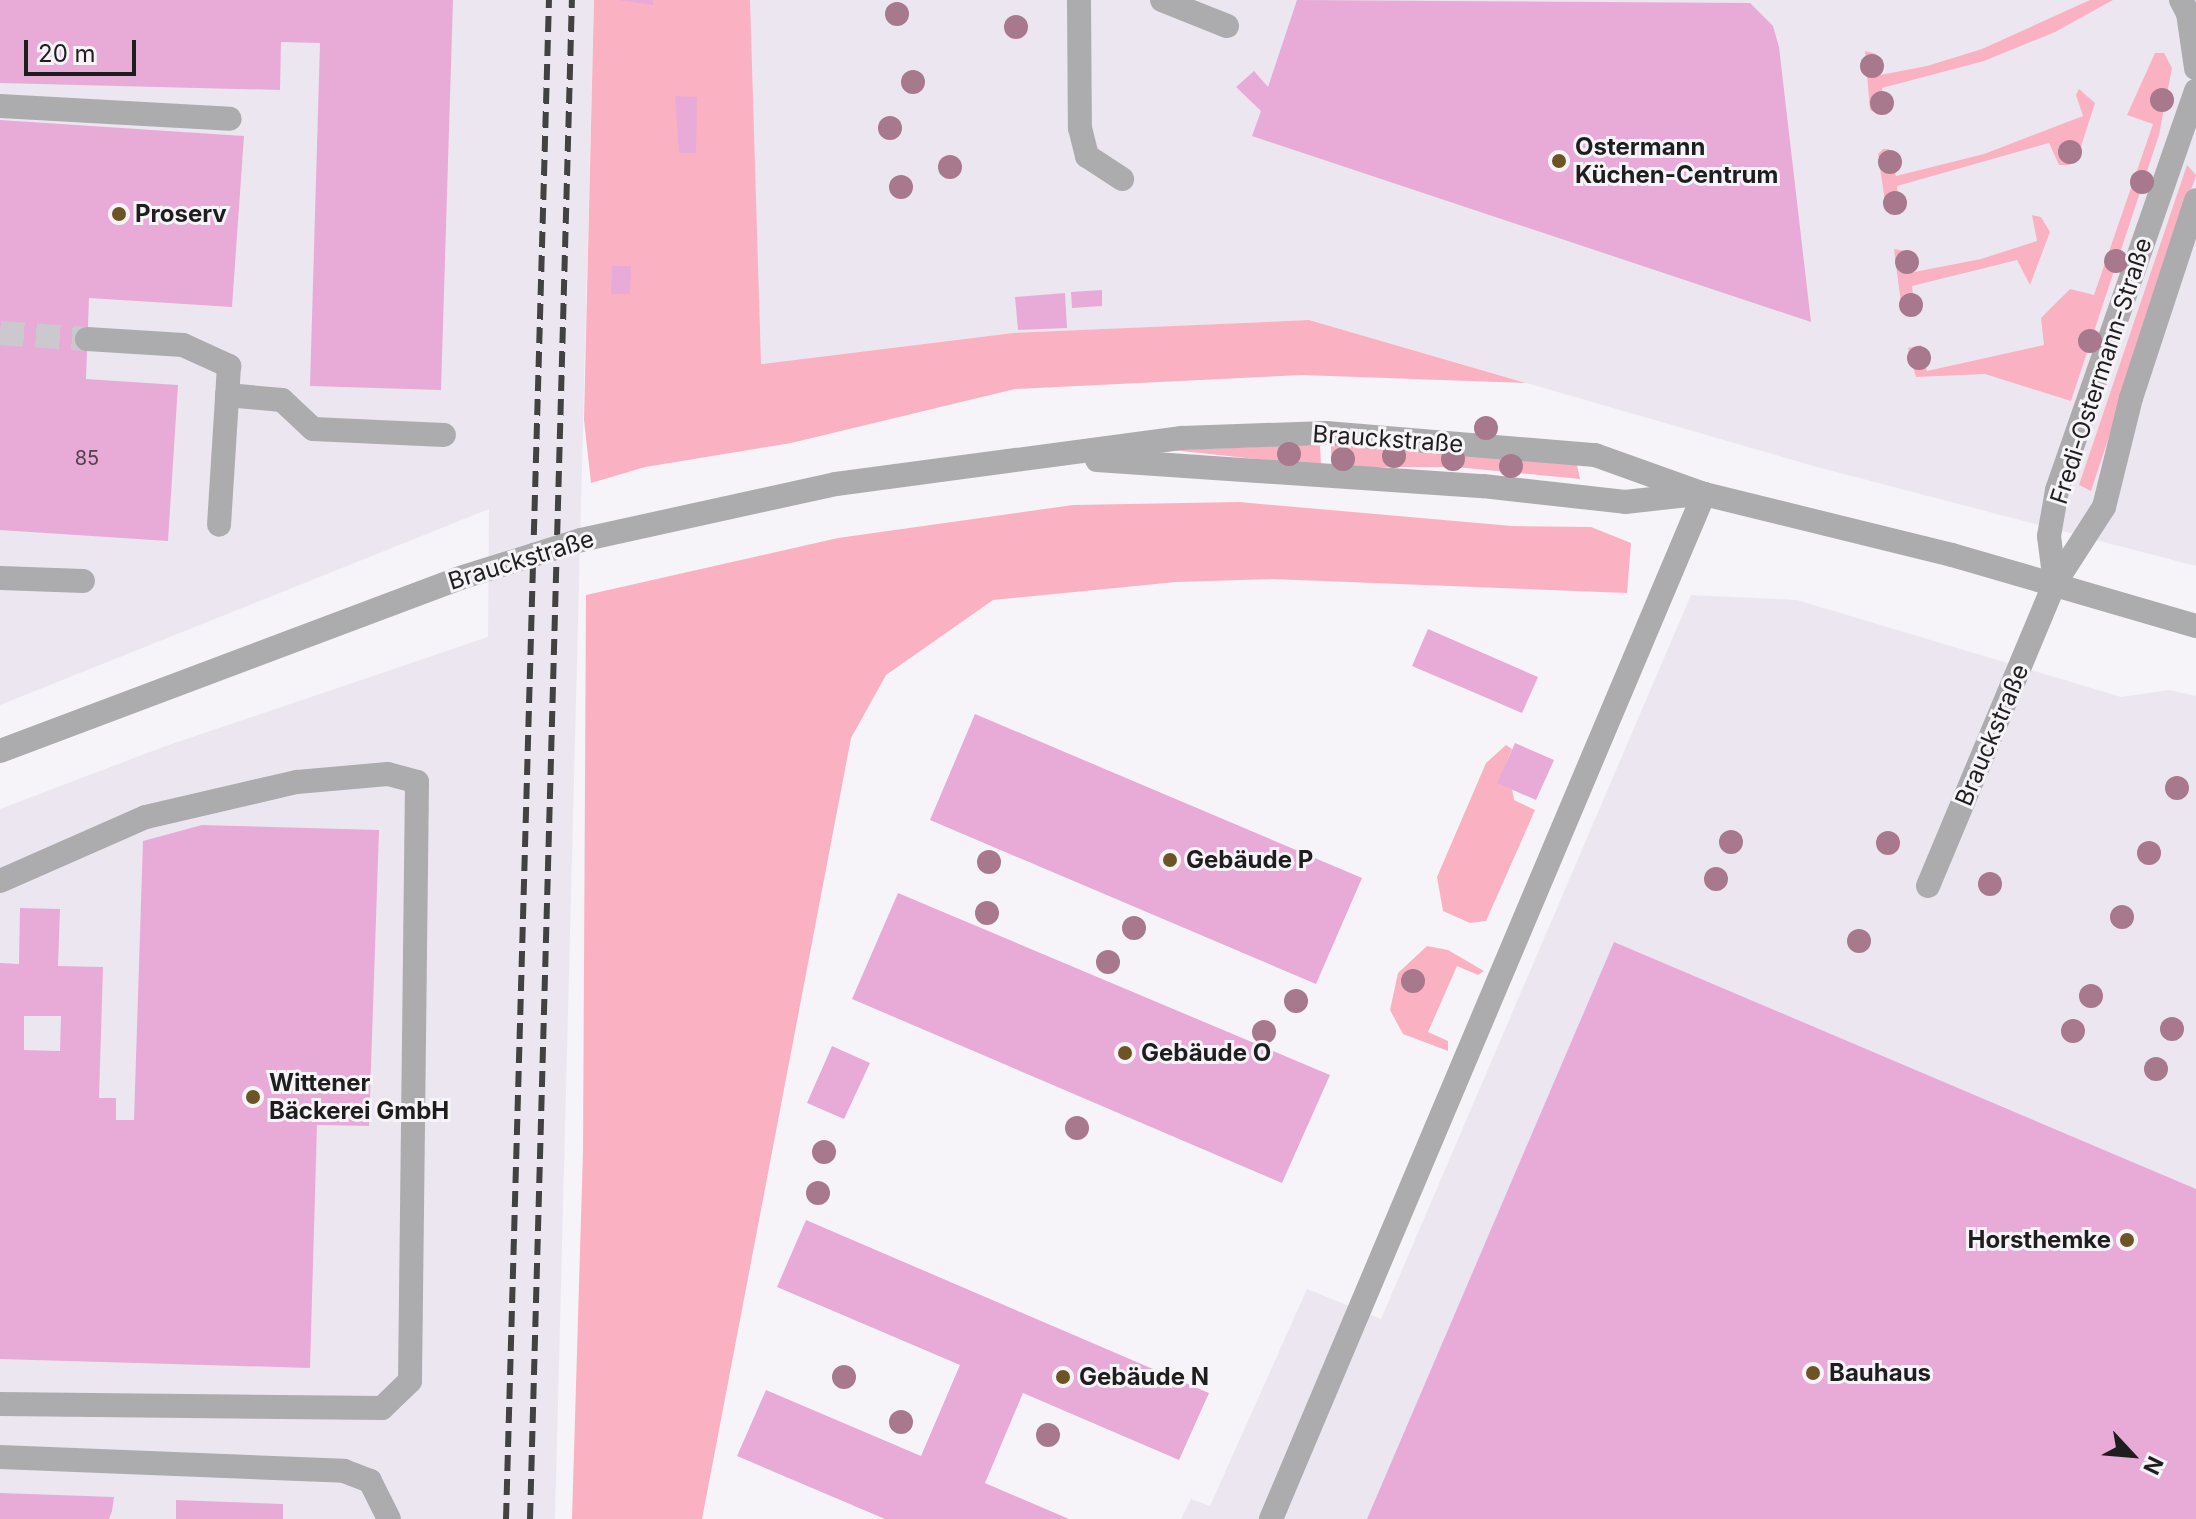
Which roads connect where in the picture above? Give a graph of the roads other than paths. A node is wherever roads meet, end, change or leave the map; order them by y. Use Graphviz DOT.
graph roads {
  1 [pos="1079,0"];
  2 [pos="1162,0"];
  3 [pos="2188,7"];
  4 [pos="1227,26"];
  5 [pos="2196,68"];
  6 [pos="2196,91"];
  7 [pos="0,106"];
  8 [pos="230,119"];
  9 [pos="1122,179"];
  10 [pos="2196,200"];
  11 [pos="87,339"];
  12 [pos="227,395"];
  13 [pos="444,435"];
  14 [pos="1066,457"];
  15 [pos="1704,494"];
  16 [pos="219,525"];
  17 [pos="0,578"];
  18 [pos="83,581"];
  19 [pos="2055,583"];
  20 [pos="2196,626"];
  21 [pos="0,751"];
  22 [pos="0,881"];
  23 [pos="1928,886"];
  24 [pos="0,1404"];
  25 [pos="0,1457"];
  26 [pos="389,1519"];
  27 [pos="1271,1519"];
  1 -- 9 [label="street"];
  2 -- 4 [label="street"];
  3 -- 5 [label="street"];
  6 -- 19 [label="street, Fredi-Ostermann-Straße"];
  7 -- 8 [label="street"];
  10 -- 19 [label="street, Fredi-Ostermann-Straße"];
  11 -- 12 [label="street"];
  12 -- 13 [label="street"];
  12 -- 16 [label="street"];
  14 -- 15 [label="street, Brauckstraße"];
  14 -- 15 [label="street, Brauckstraße"];
  14 -- 21 [label="street, Brauckstraße, bridge"];
  15 -- 19 [label="street, Brauckstraße"];
  15 -- 27 [label="street"];
  17 -- 18 [label="street"];
  19 -- 20 [label="street, Brauckstraße"];
  19 -- 23 [label="street, Brauckstraße"];
  22 -- 24 [label="street"];
  25 -- 26 [label="street"];
}
